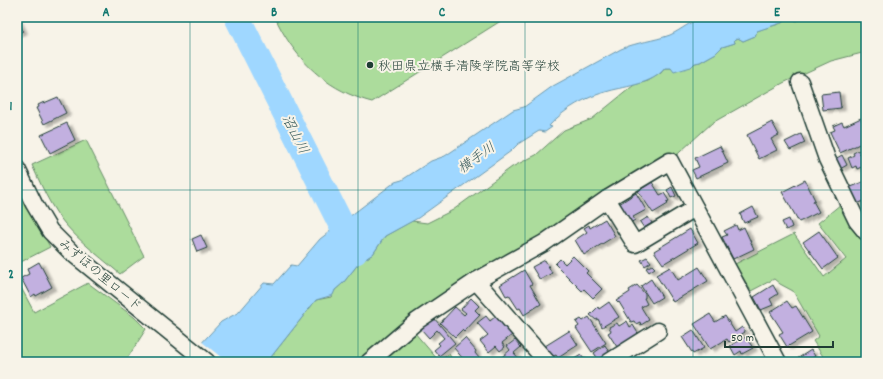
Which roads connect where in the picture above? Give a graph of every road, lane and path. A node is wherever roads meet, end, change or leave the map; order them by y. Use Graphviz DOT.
graph roads {
  1 [pos="800,82"];
  2 [pos="17,169"];
  3 [pos="608,199"];
  4 [pos="695,208"];
  5 [pos="866,232"];
  6 [pos="476,281"];
  7 [pos="658,331"];
  8 [pos="207,362"];
  9 [pos="369,362"];
  10 [pos="547,362"];
  11 [pos="609,362"];
  12 [pos="778,362"];
  1 -- 5 [label="street"];
  2 -- 8 [label="street, みずほの里ロード"];
  3 -- 4 [label="street"];
  3 -- 4 [label="street"];
  3 -- 6 [label="street"];
  4 -- 12 [label="street"];
  6 -- 9 [label="street"];
  6 -- 10 [label="street"];
  7 -- 11 [label="street"];
}
